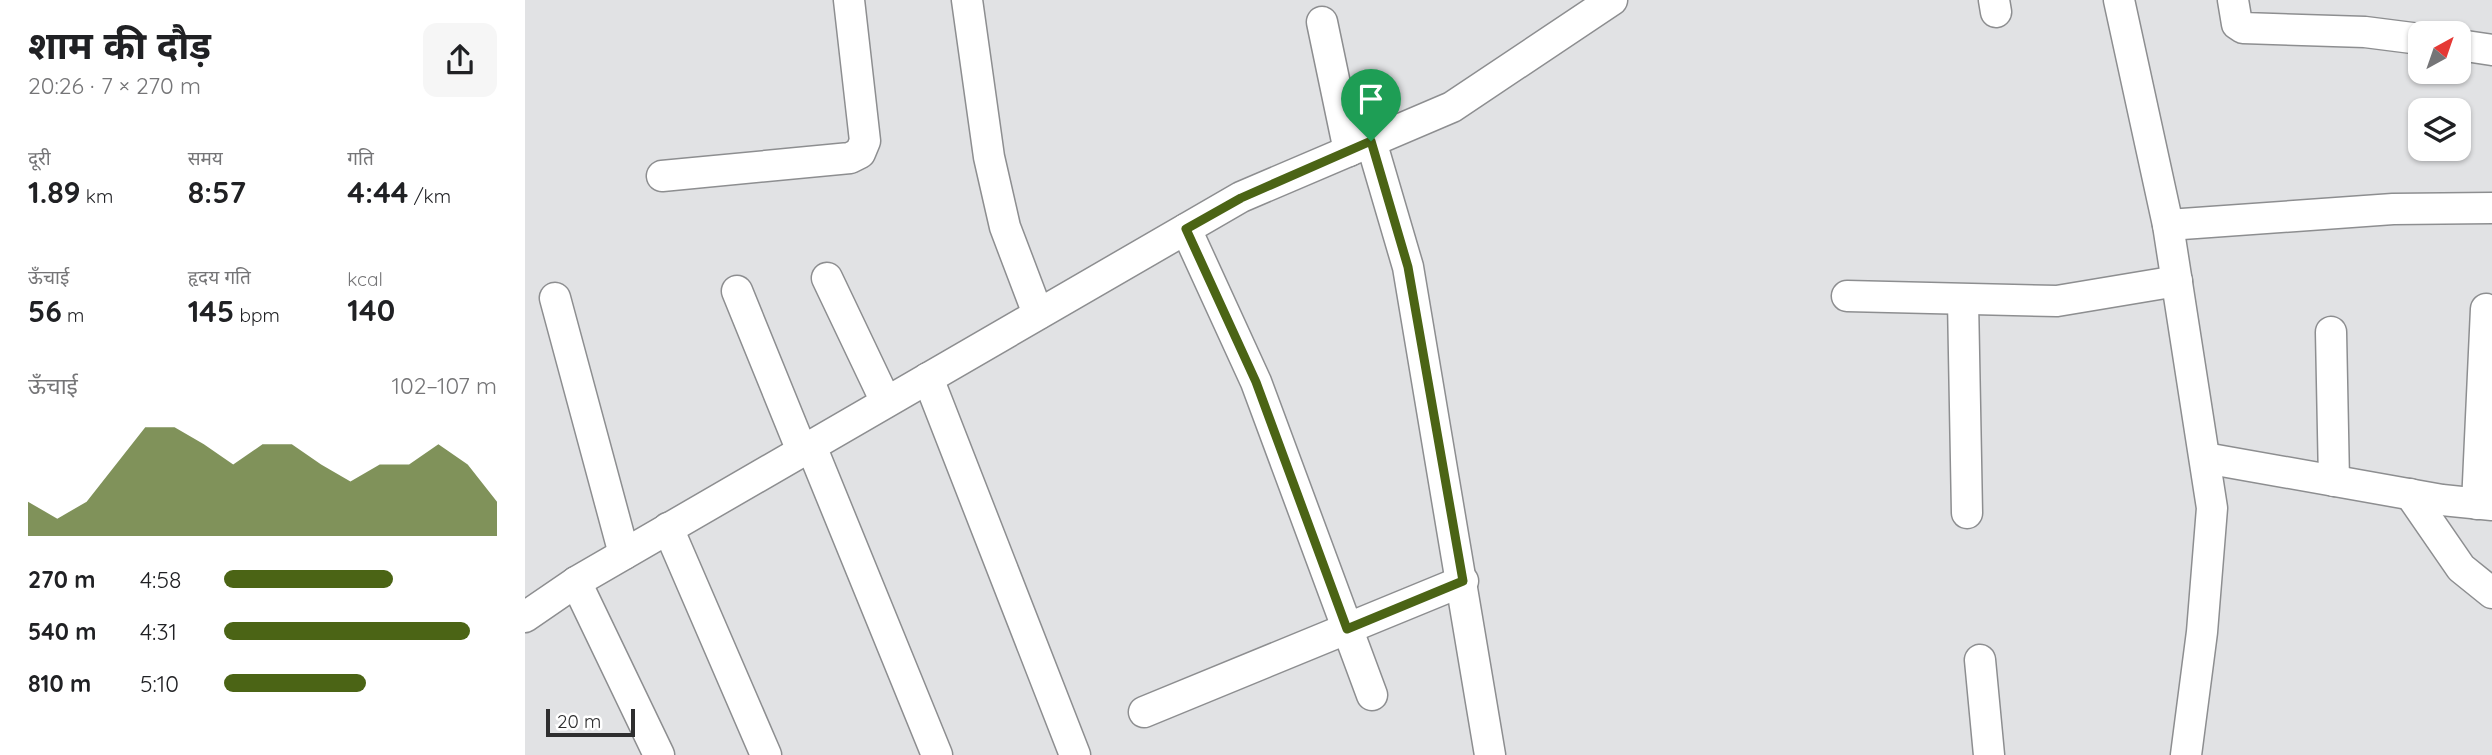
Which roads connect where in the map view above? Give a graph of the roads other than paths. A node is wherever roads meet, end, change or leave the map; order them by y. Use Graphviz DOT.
graph roads {
  1 [pos="849,0"];
  2 [pos="967,0"];
  3 [pos="2119,0"];
  4 [pos="2232,0"];
  5 [pos="1608,1"];
  6 [pos="1322,22"];
  7 [pos="2408,37"];
  8 [pos="2471,47"];
  9 [pos="2492,50"];
  10 [pos="1360,146"];
  11 [pos="662,176"];
  12 [pos="2492,208"];
  13 [pos="2168,225"];
  14 [pos="1186,229"];
  15 [pos="827,278"];
  16 [pos="2177,281"];
  17 [pos="737,290"];
  18 [pos="1847,296"];
  19 [pos="555,298"];
  20 [pos="1963,300"];
  21 [pos="2486,309"];
  22 [pos="1038,314"];
  23 [pos="2331,332"];
  24 [pos="928,378"];
  25 [pos="886,402"];
  26 [pos="807,449"];
  27 [pos="2205,458"];
  28 [pos="2335,481"];
  29 [pos="2410,494"];
  30 [pos="2485,504"];
  31 [pos="1968,513"];
  32 [pos="668,528"];
  33 [pos="624,554"];
  34 [pos="1463,581"];
  35 [pos="576,582"];
  36 [pos="2492,593"];
  37 [pos="525,617"];
  38 [pos="1347,629"];
  39 [pos="1980,660"];
  40 [pos="1372,695"];
  41 [pos="1144,712"];
  42 [pos="659,755"];
  43 [pos="766,755"];
  44 [pos="937,755"];
  45 [pos="1075,755"];
  46 [pos="1490,755"];
  47 [pos="1989,755"];
  48 [pos="2186,755"];
  1 -- 11 [label="street"];
  2 -- 22 [label="street"];
  3 -- 13 [label="street"];
  4 -- 7 [label="street"];
  5 -- 10 [label="street"];
  6 -- 10 [label="street"];
  8 -- 9 [label="street"];
  10 -- 14 [label="street"];
  10 -- 34 [label="street"];
  12 -- 13 [label="street"];
  13 -- 16 [label="street"];
  14 -- 22 [label="street"];
  14 -- 38 [label="street"];
  15 -- 25 [label="street"];
  16 -- 20 [label="street"];
  16 -- 27 [label="street"];
  17 -- 26 [label="street"];
  18 -- 20 [label="street"];
  19 -- 33 [label="street"];
  20 -- 31 [label="street"];
  21 -- 30 [label="street"];
  22 -- 24 [label="street"];
  23 -- 28 [label="street"];
  24 -- 25 [label="street"];
  24 -- 45 [label="street"];
  25 -- 26 [label="street"];
  26 -- 32 [label="street"];
  26 -- 44 [label="street"];
  27 -- 28 [label="street"];
  27 -- 48 [label="street"];
  28 -- 29 [label="street"];
  29 -- 30 [label="street"];
  29 -- 36 [label="street"];
  32 -- 33 [label="street"];
  32 -- 43 [label="street"];
  33 -- 35 [label="street"];
  34 -- 38 [label="street"];
  34 -- 46 [label="street"];
  35 -- 37 [label="street"];
  35 -- 42 [label="street"];
  38 -- 40 [label="street"];
  38 -- 41 [label="street"];
  39 -- 47 [label="street"];
}
